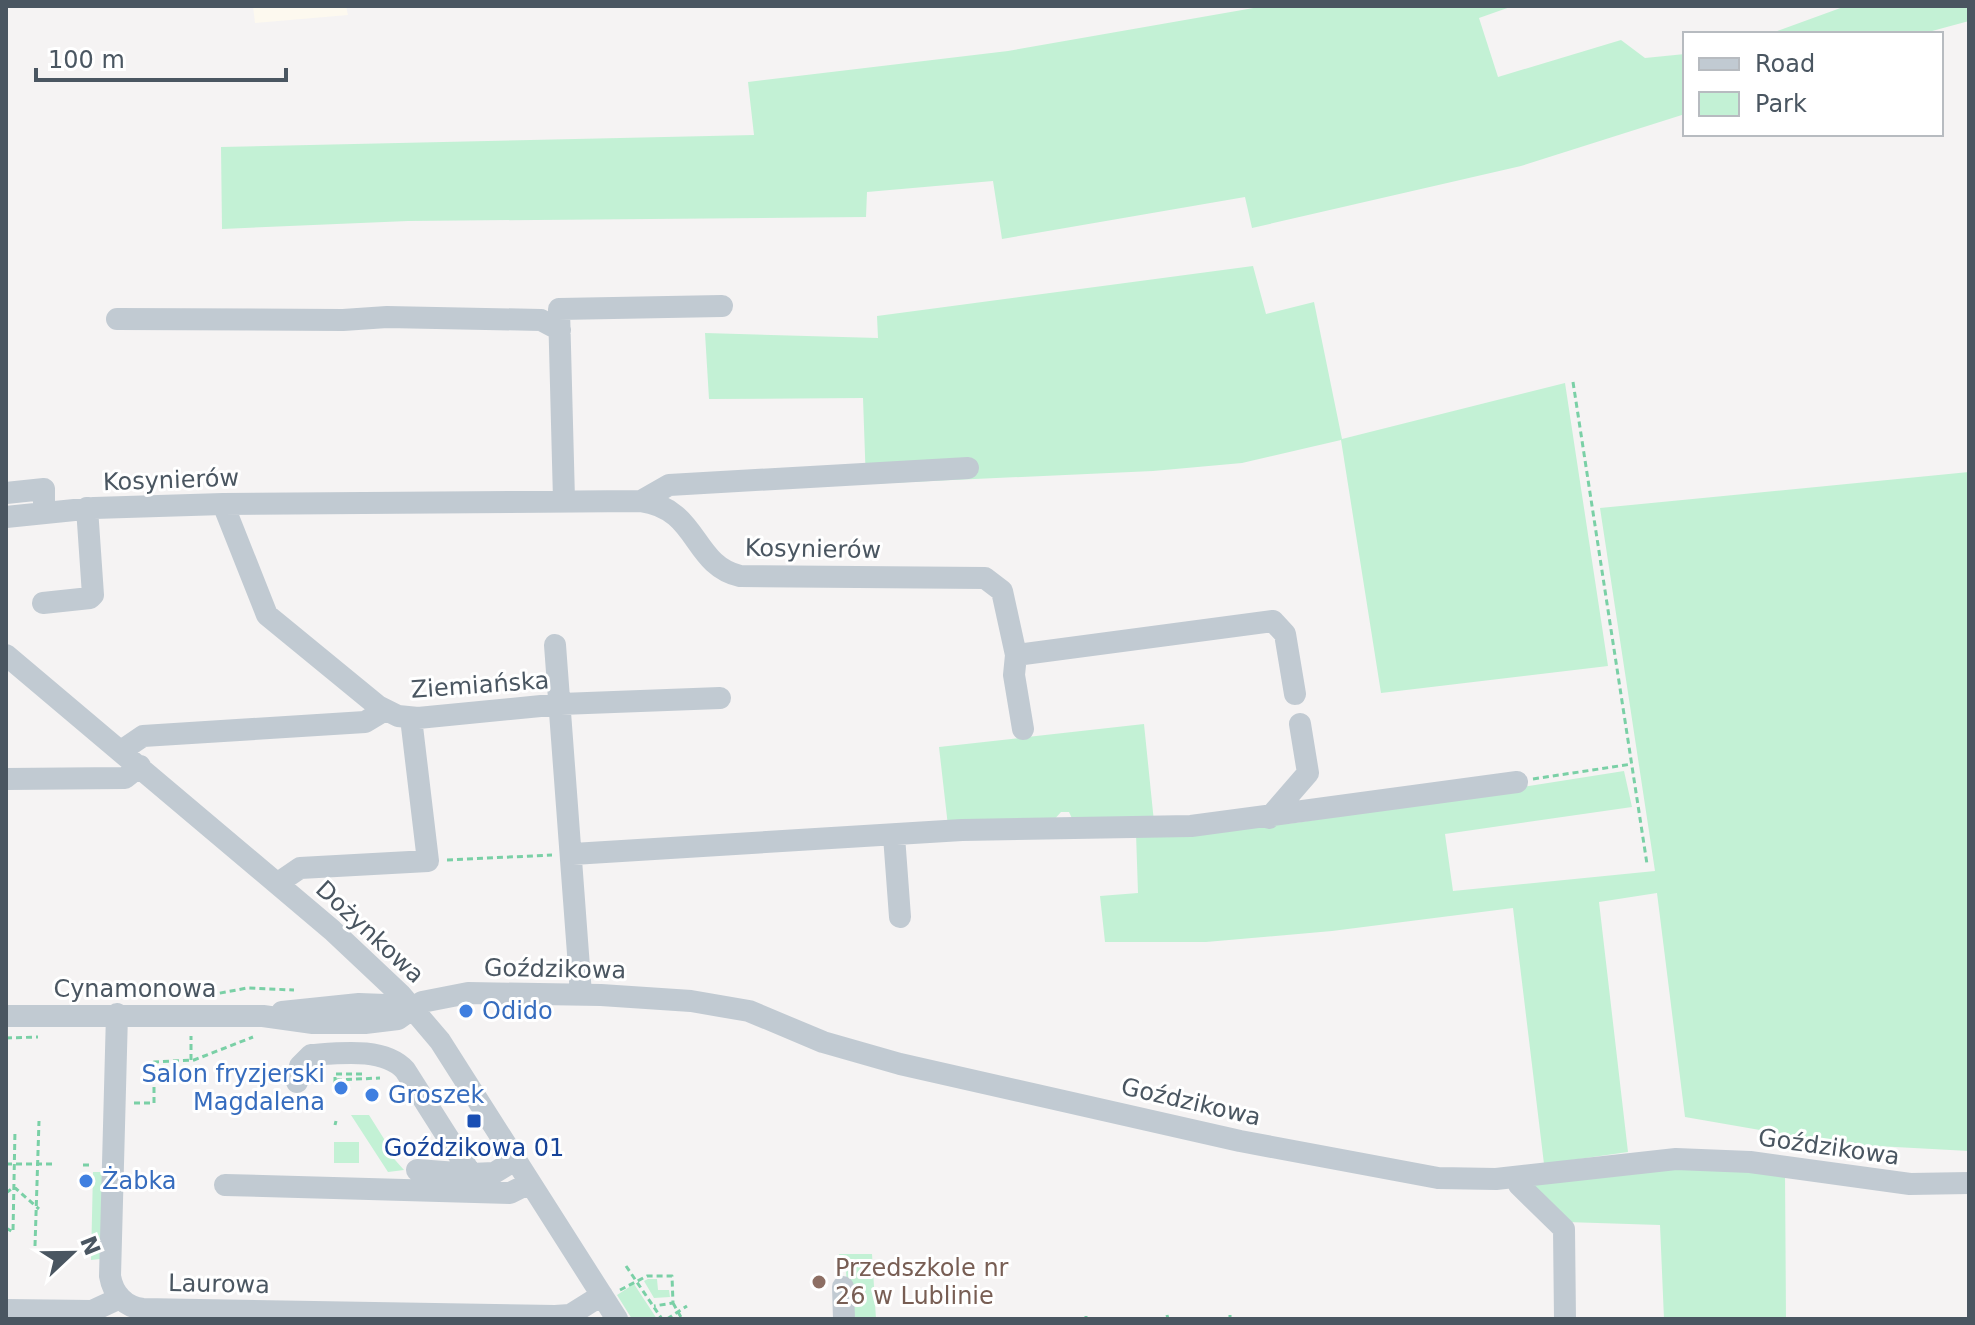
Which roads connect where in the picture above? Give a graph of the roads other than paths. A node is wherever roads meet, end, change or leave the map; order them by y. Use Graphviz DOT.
graph roads {
  1 [pos="722,306"];
  2 [pos="117,319"];
  3 [pos="559,319"];
  4 [pos="968,468"];
  5 [pos="6,493"];
  6 [pos="564,500"];
  7 [pos="641,501"];
  8 [pos="223,504"];
  9 [pos="87,508"];
  10 [pos="44,512"];
  11 [pos="6,517"];
  12 [pos="43,603"];
  13 [pos="555,645"];
  14 [pos="6,655"];
  15 [pos="1016,655"];
  16 [pos="1295,694"];
  17 [pos="720,698"];
  18 [pos="561,704"];
  19 [pos="385,710"];
  20 [pos="411,718"];
  21 [pos="1300,724"];
  22 [pos="1023,729"];
  23 [pos="121,751"];
  24 [pos="140,766"];
  25 [pos="6,779"];
  26 [pos="1517,782"];
  27 [pos="1269,818"];
  28 [pos="894,836"];
  29 [pos="573,854"];
  30 [pos="278,883"];
  31 [pos="900,917"];
  32 [pos="376,970"];
  33 [pos="581,994"];
  34 [pos="359,1004"];
  35 [pos="412,1006"];
  36 [pos="117,1014"];
  37 [pos="6,1016"];
  38 [pos="263,1016"];
  39 [pos="297,1082"];
  40 [pos="515,1160"];
  41 [pos="417,1170"];
  42 [pos="471,1174"];
  43 [pos="1516,1177"];
  44 [pos="530,1183"];
  45 [pos="1969,1183"];
  46 [pos="225,1185"];
  47 [pos="843,1287"];
  48 [pos="608,1295"];
  49 [pos="120,1298"];
  50 [pos="6,1310"];
  51 [pos="617,1319"];
  52 [pos="844,1319"];
  53 [pos="1565,1319"];
  1 -- 3 [label="street"];
  2 -- 3 [label="street"];
  3 -- 6 [label="street"];
  4 -- 7 [label="street"];
  5 -- 10 [label="street"];
  6 -- 7 [label="street, Kosynierów"];
  6 -- 8 [label="street, Kosynierów"];
  7 -- 15 [label="street, Kosynierów"];
  8 -- 9 [label="street, Kosynierów"];
  8 -- 19 [label="street, Ziemiańska"];
  9 -- 10 [label="street, Kosynierów"];
  9 -- 12 [label="street"];
  10 -- 11 [label="street, Kosynierów"];
  13 -- 18 [label="street"];
  14 -- 23 [label="street, Dożynkowa"];
  15 -- 16 [label="street"];
  15 -- 22 [label="street, Kosynierów"];
  17 -- 18 [label="street"];
  18 -- 20 [label="street, Ziemiańska"];
  18 -- 29 [label="street, Ziemiańska"];
  19 -- 20 [label="street, Ziemiańska"];
  19 -- 23 [label="street"];
  20 -- 30 [label="street"];
  21 -- 27 [label="street"];
  23 -- 24 [label="street, Dożynkowa"];
  24 -- 25 [label="street"];
  24 -- 30 [label="street, Dożynkowa"];
  26 -- 27 [label="street"];
  27 -- 28 [label="street"];
  28 -- 29 [label="street"];
  28 -- 31 [label="street"];
  29 -- 33 [label="street, Ziemiańska"];
  30 -- 32 [label="street, Dożynkowa"];
  32 -- 34 [label="street"];
  32 -- 35 [label="street, Dożynkowa"];
  33 -- 35 [label="street, Goździkowa"];
  33 -- 43 [label="street, Goździkowa"];
  34 -- 35 [label="street, Cynamonowa"];
  34 -- 38 [label="street, Cynamonowa"];
  35 -- 38 [label="street, Cynamonowa"];
  35 -- 40 [label="street, Dożynkowa"];
  36 -- 37 [label="street, Cynamonowa"];
  36 -- 38 [label="street, Cynamonowa"];
  36 -- 49 [label="street"];
  39 -- 42 [label="street"];
  40 -- 42 [label="street"];
  40 -- 44 [label="street, Dożynkowa"];
  41 -- 42 [label="street"];
  43 -- 45 [label="street, Goździkowa"];
  43 -- 53 [label="street"];
  44 -- 46 [label="street"];
  44 -- 48 [label="street, Dożynkowa"];
  47 -- 52 [label="street"];
  48 -- 49 [label="street, Laurowa"];
  48 -- 51 [label="street, Dożynkowa"];
  49 -- 50 [label="street"];
}
